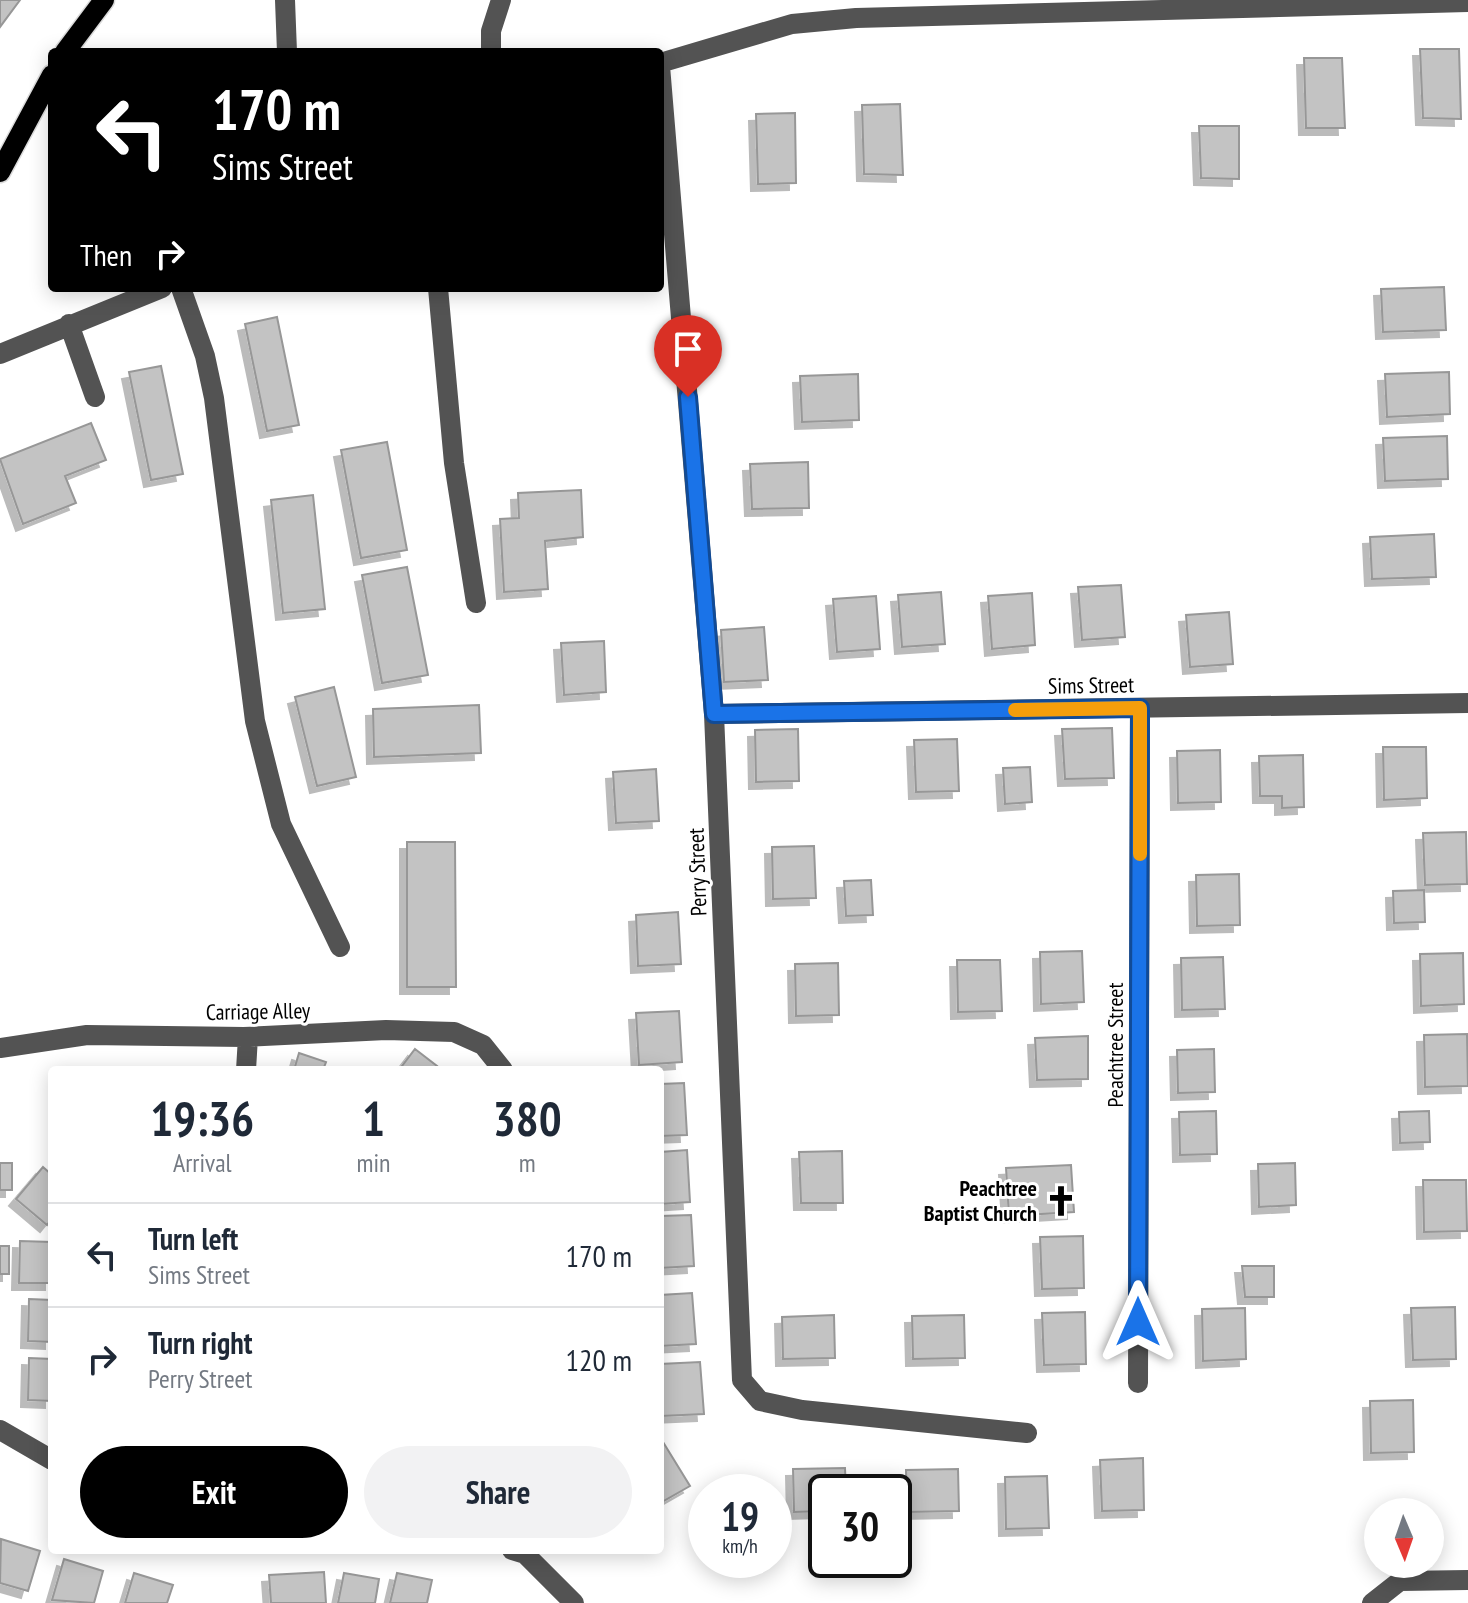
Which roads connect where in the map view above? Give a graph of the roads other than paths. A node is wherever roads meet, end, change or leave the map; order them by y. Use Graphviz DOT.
graph roads {
  1 [pos="104,0"];
  2 [pos="285,0"];
  3 [pos="501,0"];
  4 [pos="1468,2"];
  5 [pos="68,48"];
  6 [pos="287,48"];
  7 [pos="491,48"];
  8 [pos="664,64"];
  9 [pos="48,82"];
  10 [pos="664,113"];
  11 [pos="0,172"];
  12 [pos="152,292"];
  13 [pos="182,292"];
  14 [pos="438,292"];
  15 [pos="69,324"];
  16 [pos="0,354"];
  17 [pos="95,397"];
  18 [pos="476,603"];
  19 [pos="1468,703"];
  20 [pos="1140,708"];
  21 [pos="714,714"];
  22 [pos="340,947"];
  23 [pos="248,1037"];
  24 [pos="0,1048"];
  25 [pos="246,1066"];
  26 [pos="500,1066"];
  27 [pos="1138,1383"];
  28 [pos="0,1430"];
  29 [pos="1027,1433"];
  30 [pos="48,1458"];
  31 [pos="524,1554"];
  32 [pos="1468,1580"];
  33 [pos="574,1603"];
  34 [pos="1372,1603"];
  1 -- 5 [label="main road"];
  2 -- 6 [label="street"];
  3 -- 7 [label="street"];
  4 -- 8 [label="street"];
  9 -- 11 [label="main road"];
  10 -- 21 [label="street, Perry Street"];
  12 -- 15 [label="street"];
  13 -- 22 [label="street"];
  14 -- 18 [label="street"];
  15 -- 16 [label="street"];
  15 -- 17 [label="street"];
  19 -- 20 [label="street, Sims Street"];
  20 -- 21 [label="street, Sims Street"];
  20 -- 27 [label="street, Peachtree Street"];
  21 -- 29 [label="street, Perry Street"];
  23 -- 24 [label="street, Carriage Alley"];
  23 -- 25 [label="street"];
  23 -- 26 [label="street, Carriage Alley"];
  28 -- 30 [label="street"];
  31 -- 33 [label="street"];
  32 -- 34 [label="street"];
}
